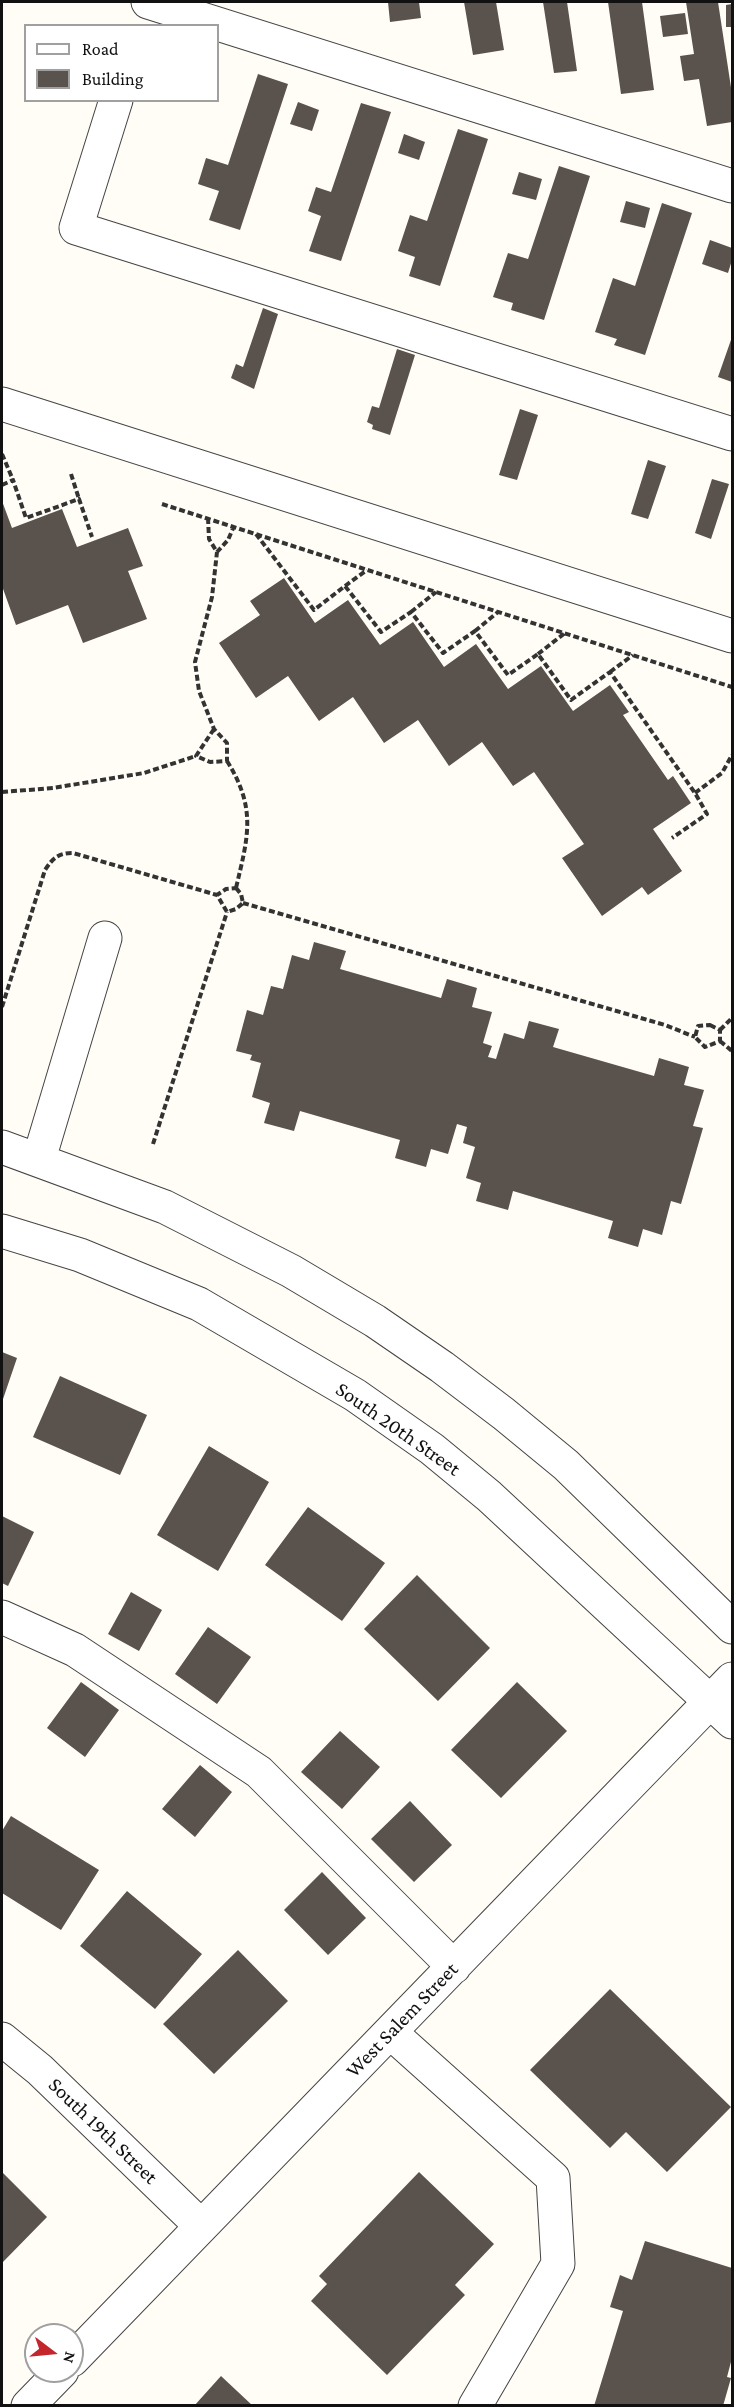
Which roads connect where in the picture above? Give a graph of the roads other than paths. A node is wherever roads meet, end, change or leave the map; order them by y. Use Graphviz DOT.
graph roads {
  1 [pos="147,2"];
  2 [pos="140,24"];
  3 [pos="217,24"];
  4 [pos="219,25"];
  5 [pos="115,102"];
  6 [pos="732,186"];
  7 [pos="2,404"];
  8 [pos="732,434"];
  9 [pos="732,636"];
  10 [pos="105,938"];
  11 [pos="2,1147"];
  12 [pos="39,1159"];
  13 [pos="2,1231"];
  14 [pos="2,1617"];
  15 [pos="732,1624"];
  16 [pos="725,1701"];
  17 [pos="454,1967"];
  18 [pos="390,2032"];
  19 [pos="2,2039"];
  20 [pos="201,2226"];
  21 [pos="84,2348"];
  22 [pos="50,2383"];
  23 [pos="28,2406"];
  24 [pos="475,2406"];
  1 -- 2 [label="street"];
  1 -- 3 [label="street"];
  4 -- 6 [label="street"];
  5 -- 8 [label="street"];
  7 -- 9 [label="street"];
  10 -- 12 [label="street"];
  11 -- 12 [label="street"];
  12 -- 15 [label="street"];
  13 -- 16 [label="street, South 20th Street"];
  14 -- 17 [label="street"];
  16 -- 17 [label="street, West Salem Street"];
  17 -- 18 [label="street, West Salem Street"];
  18 -- 20 [label="street, West Salem Street"];
  18 -- 24 [label="street"];
  19 -- 20 [label="street, South 19th Street"];
  20 -- 21 [label="street, West Salem Street"];
  22 -- 23 [label="street"];
}
